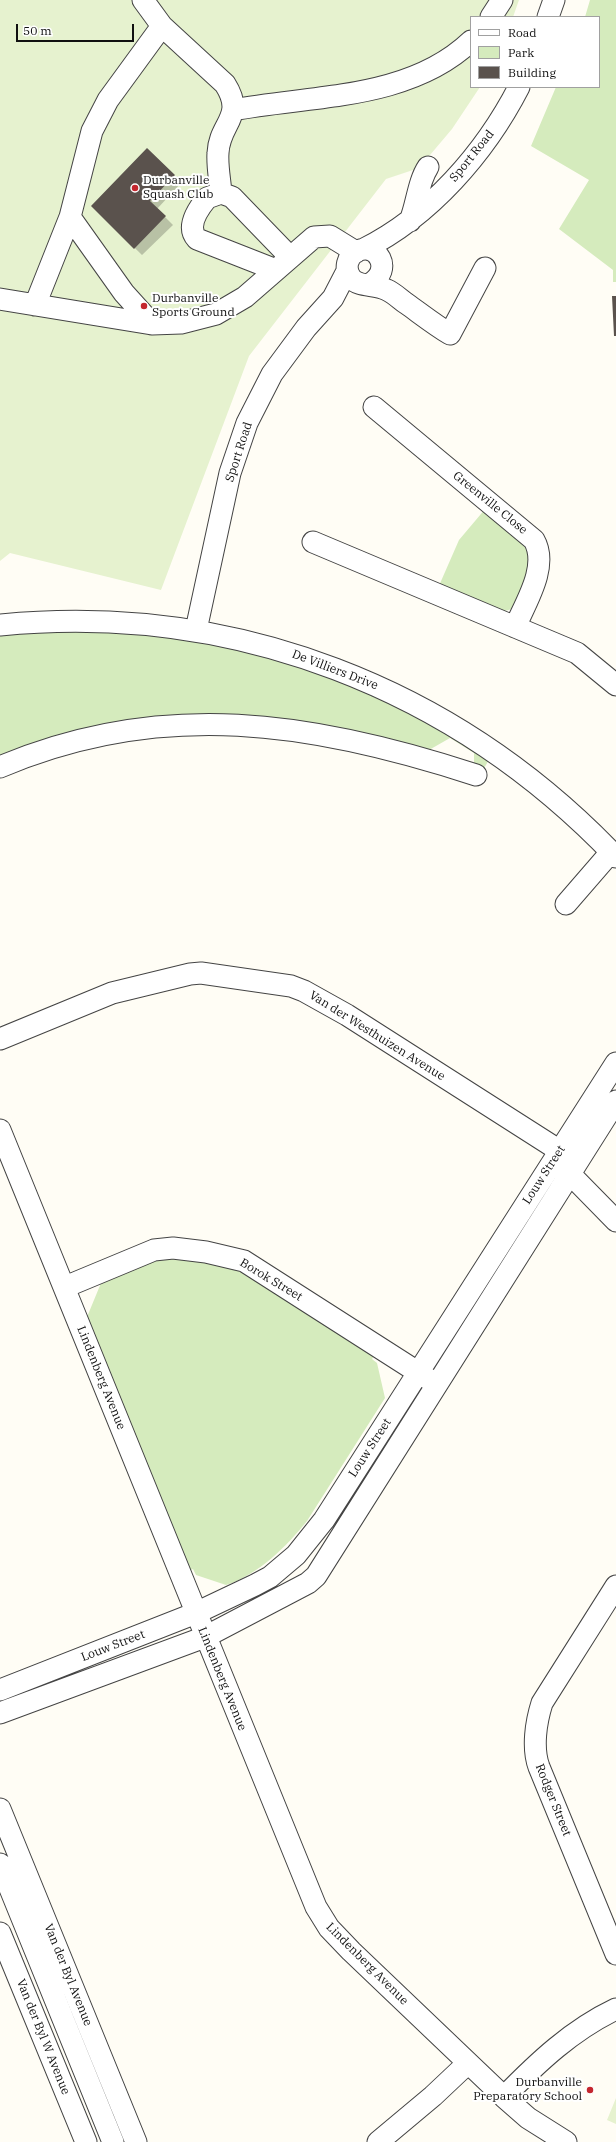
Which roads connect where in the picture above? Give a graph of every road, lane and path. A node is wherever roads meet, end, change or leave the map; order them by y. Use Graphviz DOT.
graph roads {
  1 [pos="143,0"];
  2 [pos="502,0"];
  3 [pos="554,0"];
  4 [pos="492,16"];
  5 [pos="548,16"];
  6 [pos="162,26"];
  7 [pos="470,42"];
  8 [pos="518,88"];
  9 [pos="233,110"];
  10 [pos="428,167"];
  11 [pos="221,193"];
  12 [pos="70,217"];
  13 [pos="413,219"];
  14 [pos="351,256"];
  15 [pos="283,263"];
  16 [pos="485,268"];
  17 [pos="377,278"];
  18 [pos="333,298"];
  19 [pos="0,299"];
  20 [pos="35,305"];
  21 [pos="152,324"];
  22 [pos="374,408"];
  23 [pos="313,542"];
  24 [pos="0,625"];
  25 [pos="515,626"];
  26 [pos="196,630"];
  27 [pos="615,681"];
  28 [pos="0,767"];
  29 [pos="476,775"];
  30 [pos="614,855"];
  31 [pos="566,904"];
  32 [pos="0,1039"];
  33 [pos="616,1063"];
  34 [pos="616,1101"];
  35 [pos="0,1130"];
  36 [pos="560,1151"];
  37 [pos="570,1174"];
  38 [pos="616,1221"];
  39 [pos="65,1287"];
  40 [pos="418,1372"];
  41 [pos="437,1385"];
  42 [pos="616,1586"];
  43 [pos="196,1613"];
  44 [pos="205,1636"];
  45 [pos="0,1690"];
  46 [pos="0,1713"];
  47 [pos="0,1809"];
  48 [pos="0,1864"];
  49 [pos="0,1933"];
  50 [pos="616,1954"];
  51 [pos="616,2009"];
  52 [pos="468,2063"];
  53 [pos="504,2097"];
  54 [pos="86,2142"];
  55 [pos="113,2142"];
  56 [pos="136,2142"];
  57 [pos="378,2142"];
  58 [pos="566,2142"];
  1 -- 6 [label="street"];
  2 -- 4 [label="street"];
  3 -- 5 [label="street"];
  6 -- 9 [label="street"];
  6 -- 12 [label="street"];
  7 -- 9 [label="street"];
  8 -- 13 [label="street, Sport Road"];
  9 -- 11 [label="street"];
  10 -- 13 [label="street"];
  11 -- 15 [label="street"];
  11 -- 15 [label="street"];
  12 -- 20 [label="street"];
  12 -- 21 [label="street"];
  13 -- 14 [label="street, Sport Road"];
  13 -- 17 [label="street, Sport Road"];
  14 -- 15 [label="street"];
  14 -- 17 [label="street"];
  14 -- 17 [label="street"];
  14 -- 18 [label="street, Sport Road"];
  15 -- 21 [label="street"];
  16 -- 17 [label="street"];
  17 -- 18 [label="street, Sport Road"];
  18 -- 26 [label="street, Sport Road"];
  19 -- 20 [label="street"];
  20 -- 21 [label="street"];
  22 -- 25 [label="street, Greenville Close"];
  23 -- 25 [label="street"];
  24 -- 26 [label="street, De Villiers Drive"];
  25 -- 27 [label="street"];
  26 -- 30 [label="street, De Villiers Drive"];
  28 -- 29 [label="street"];
  30 -- 31 [label="street"];
  32 -- 36 [label="street, Van der Westhuizen Avenue"];
  33 -- 36 [label="street, Louw Street"];
  34 -- 37 [label="street, Louw Street"];
  35 -- 39 [label="street, Lindenberg Avenue"];
  36 -- 37 [label="street"];
  36 -- 40 [label="street, Louw Street"];
  37 -- 38 [label="street"];
  37 -- 41 [label="street, Louw Street"];
  39 -- 40 [label="street, Borok Street"];
  39 -- 43 [label="street, Lindenberg Avenue"];
  40 -- 41 [label="street, Borok Street"];
  40 -- 43 [label="street, Louw Street"];
  41 -- 44 [label="street, Louw Street"];
  42 -- 50 [label="street, Rodger Street"];
  43 -- 44 [label="street, Lindenberg Avenue"];
  43 -- 45 [label="street, Louw Street"];
  44 -- 46 [label="street, Louw Street"];
  44 -- 52 [label="street, Lindenberg Avenue"];
  47 -- 56 [label="street, Van der Byl Avenue"];
  48 -- 55 [label="street, Van der Byl Avenue"];
  49 -- 54 [label="street, Van der Byl W Avenue"];
  51 -- 53 [label="street"];
  52 -- 53 [label="street, Lindenberg Avenue"];
  52 -- 57 [label="street"];
  53 -- 58 [label="street, Lindenberg Avenue"];
}
